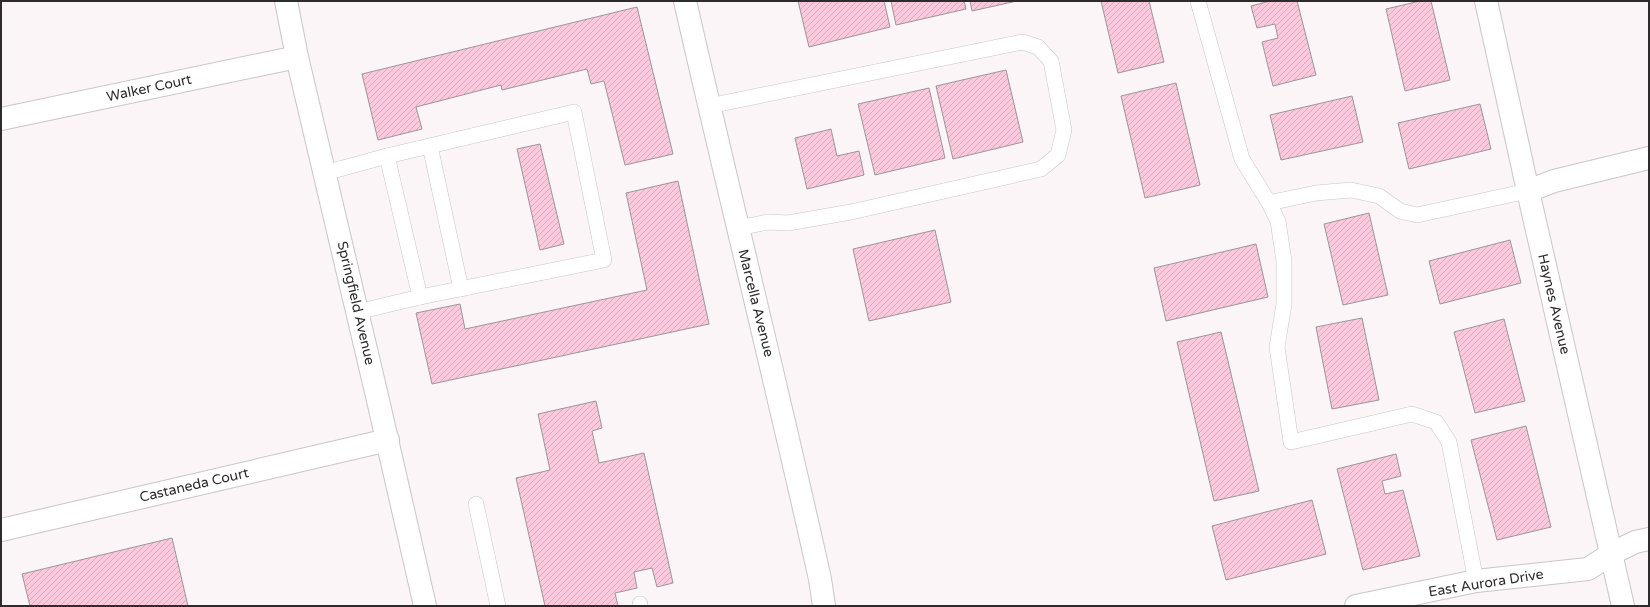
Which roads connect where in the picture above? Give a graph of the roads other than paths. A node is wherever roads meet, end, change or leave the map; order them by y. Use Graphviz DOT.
graph roads {
  1 [pos="286,1"];
  2 [pos="685,1"];
  3 [pos="1198,1"];
  4 [pos="1486,1"];
  5 [pos="297,57"];
  6 [pos="709,106"];
  7 [pos="1,119"];
  8 [pos="430,146"];
  9 [pos="387,156"];
  10 [pos="1649,158"];
  11 [pos="325,173"];
  12 [pos="1528,191"];
  13 [pos="1269,202"];
  14 [pos="738,228"];
  15 [pos="462,289"];
  16 [pos="420,297"];
  17 [pos="357,312"];
  18 [pos="388,440"];
  19 [pos="476,504"];
  20 [pos="1,530"];
  21 [pos="1649,539"];
  22 [pos="1611,554"];
  23 [pos="1476,581"];
  24 [pos="425,606"];
  25 [pos="498,606"];
  26 [pos="824,606"];
  27 [pos="1356,606"];
  28 [pos="1623,606"];
  1 -- 5 [label="street, Springfield Avenue"];
  2 -- 6 [label="street, Marcella Avenue"];
  3 -- 13 [label="lane"];
  4 -- 12 [label="street, Haynes Avenue"];
  5 -- 7 [label="street, Walker Court"];
  5 -- 11 [label="street, Springfield Avenue"];
  6 -- 14 [label="street, Marcella Avenue"];
  6 -- 14 [label="lane"];
  8 -- 9 [label="lane"];
  8 -- 15 [label="lane"];
  8 -- 15 [label="lane"];
  9 -- 11 [label="lane"];
  9 -- 16 [label="lane"];
  10 -- 12 [label="street"];
  11 -- 17 [label="street, Springfield Avenue"];
  12 -- 13 [label="lane"];
  12 -- 22 [label="street, Haynes Avenue"];
  13 -- 23 [label="lane"];
  14 -- 26 [label="street, Marcella Avenue"];
  15 -- 16 [label="lane"];
  16 -- 17 [label="lane"];
  17 -- 18 [label="street, Springfield Avenue"];
  18 -- 20 [label="street, Castaneda Court"];
  18 -- 24 [label="street, Springfield Avenue"];
  19 -- 25 [label="lane"];
  21 -- 22 [label="street, East Aurora Drive"];
  22 -- 23 [label="street, East Aurora Drive"];
  22 -- 28 [label="street, Haynes Avenue"];
  23 -- 27 [label="street, East Aurora Drive"];
}
